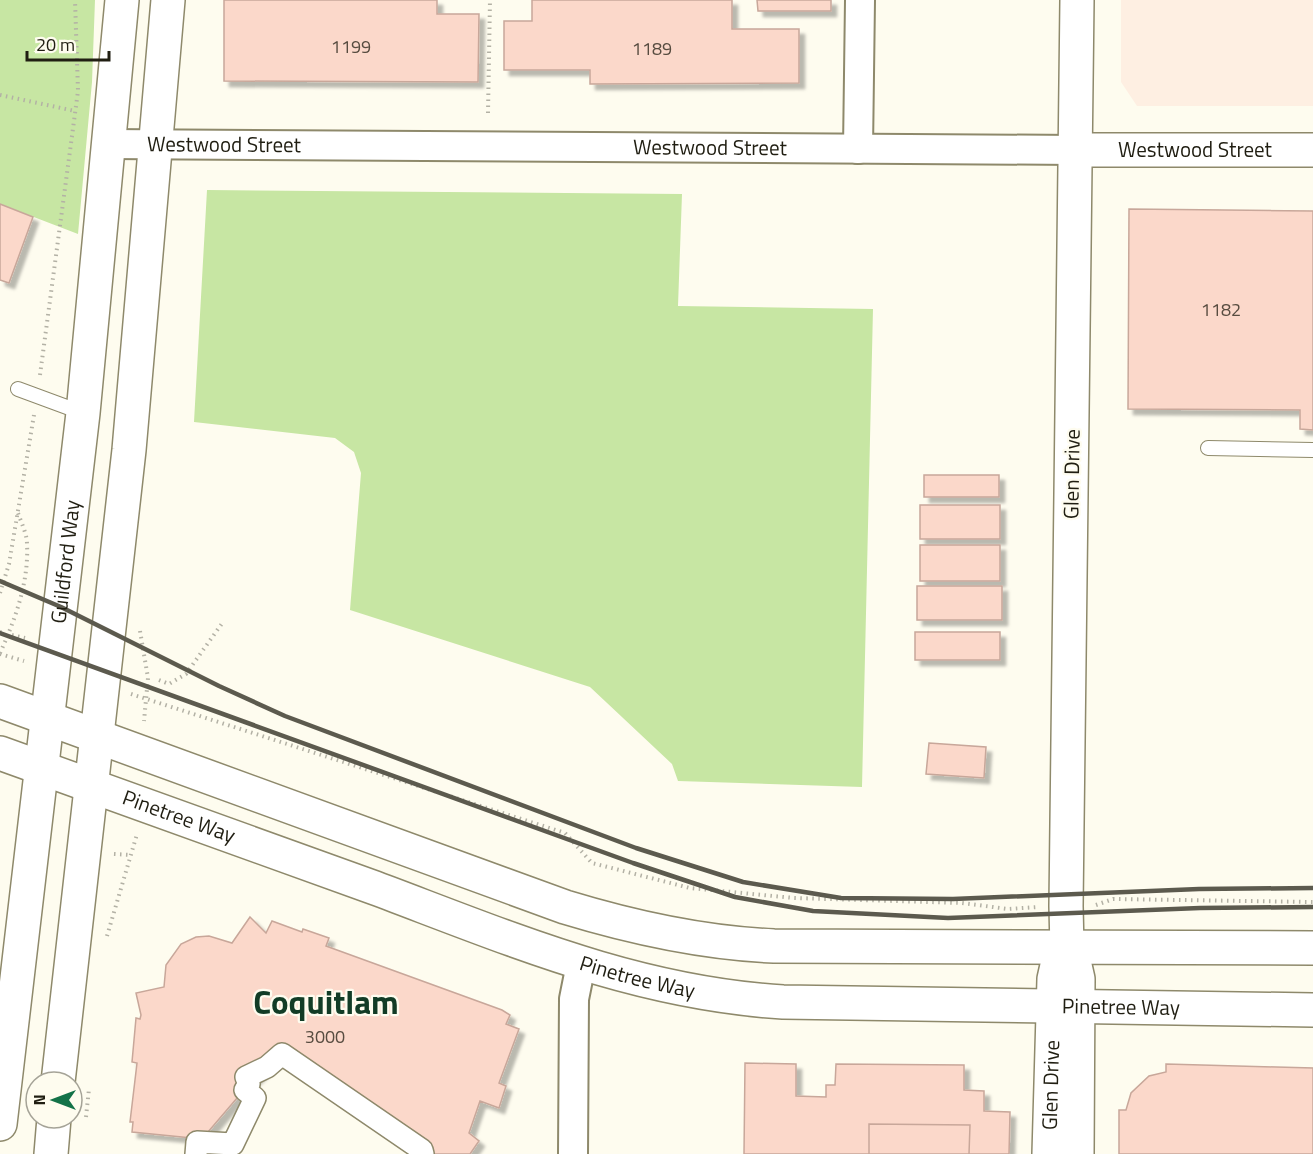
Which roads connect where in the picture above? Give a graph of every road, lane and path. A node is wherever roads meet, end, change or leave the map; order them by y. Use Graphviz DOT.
graph roads {
  1 [pos="75,0"];
  2 [pos="122,0"];
  3 [pos="168,0"];
  4 [pos="490,0"];
  5 [pos="860,0"];
  6 [pos="1077,0"];
  7 [pos="0,95"];
  8 [pos="75,111"];
  9 [pos="488,113"];
  10 [pos="107,144"];
  11 [pos="154,145"];
  12 [pos="858,149"];
  13 [pos="1077,150"];
  14 [pos="1313,150"];
  15 [pos="18,389"];
  16 [pos="37,398"];
  17 [pos="83,413"];
  18 [pos="1208,448"];
  19 [pos="1313,450"];
  20 [pos="18,512"];
  21 [pos="0,593"];
  22 [pos="223,622"];
  23 [pos="12,635"];
  24 [pos="25,638"];
  25 [pos="0,653"];
  26 [pos="22,660"];
  27 [pos="159,680"];
  28 [pos="123,691"];
  29 [pos="146,699"];
  30 [pos="0,701"];
  31 [pos="46,718"];
  32 [pos="143,724"];
  33 [pos="98,736"];
  34 [pos="0,753"];
  35 [pos="41,767"];
  36 [pos="92,786"];
  37 [pos="137,836"];
  38 [pos="113,854"];
  39 [pos="131,855"];
  40 [pos="1313,902"];
  41 [pos="1102,905"];
  42 [pos="1037,907"];
  43 [pos="653,931"];
  44 [pos="107,938"];
  45 [pos="1313,948"];
  46 [pos="1067,949"];
  47 [pos="581,964"];
  48 [pos="1065,1005"];
  49 [pos="1313,1010"];
  50 [pos="75,1070"];
  51 [pos="0,1124"];
  52 [pos="64,1130"];
  53 [pos="51,1154"];
  54 [pos="196,1154"];
  55 [pos="423,1154"];
  56 [pos="573,1154"];
  57 [pos="1049,1154"];
  58 [pos="1077,1154"];
  1 -- 8 [label="path"];
  2 -- 10 [label="main road, Guildford Way"];
  3 -- 11 [label="main road"];
  4 -- 9 [label="path"];
  5 -- 12 [label="street"];
  6 -- 13 [label="main road, Glen Drive"];
  7 -- 8 [label="path"];
  8 -- 16 [label="path"];
  10 -- 11 [label="street, Westwood Street"];
  10 -- 17 [label="main road, Guildford Way"];
  11 -- 12 [label="street, Westwood Street"];
  11 -- 33 [label="main road"];
  12 -- 13 [label="street, Westwood Street"];
  13 -- 14 [label="main road, Westwood Street"];
  13 -- 46 [label="main road, Glen Drive"];
  15 -- 16 [label="lane"];
  16 -- 17 [label="lane"];
  16 -- 20 [label="path"];
  17 -- 31 [label="main road, Guildford Way"];
  18 -- 19 [label="lane"];
  20 -- 21 [label="path"];
  20 -- 25 [label="path"];
  22 -- 27 [label="path"];
  23 -- 24 [label="path"];
  25 -- 26 [label="path"];
  28 -- 29 [label="path"];
  29 -- 32 [label="path"];
  29 -- 42 [label="path"];
  30 -- 31 [label="main road"];
  31 -- 33 [label="main road"];
  31 -- 35 [label="main road, Guildford Way"];
  33 -- 36 [label="main road"];
  33 -- 43 [label="main road"];
  34 -- 35 [label="main road, Pinetree Way"];
  35 -- 36 [label="main road, Pinetree Way"];
  35 -- 51 [label="main road, Guildford Way"];
  36 -- 47 [label="main road, Pinetree Way"];
  36 -- 50 [label="main road"];
  37 -- 39 [label="path"];
  38 -- 39 [label="path"];
  39 -- 44 [label="path"];
  40 -- 41 [label="path"];
  43 -- 46 [label="main road"];
  43 -- 47 [label="main road"];
  45 -- 46 [label="main road"];
  46 -- 48 [label="main road, Glen Drive"];
  47 -- 48 [label="main road, Pinetree Way"];
  47 -- 56 [label="street"];
  48 -- 49 [label="main road, Pinetree Way"];
  48 -- 57 [label="main road, Glen Drive"];
  48 -- 58 [label="main road, Glen Drive"];
  52 -- 53 [label="main road"];
  54 -- 55 [label="street"];
}
